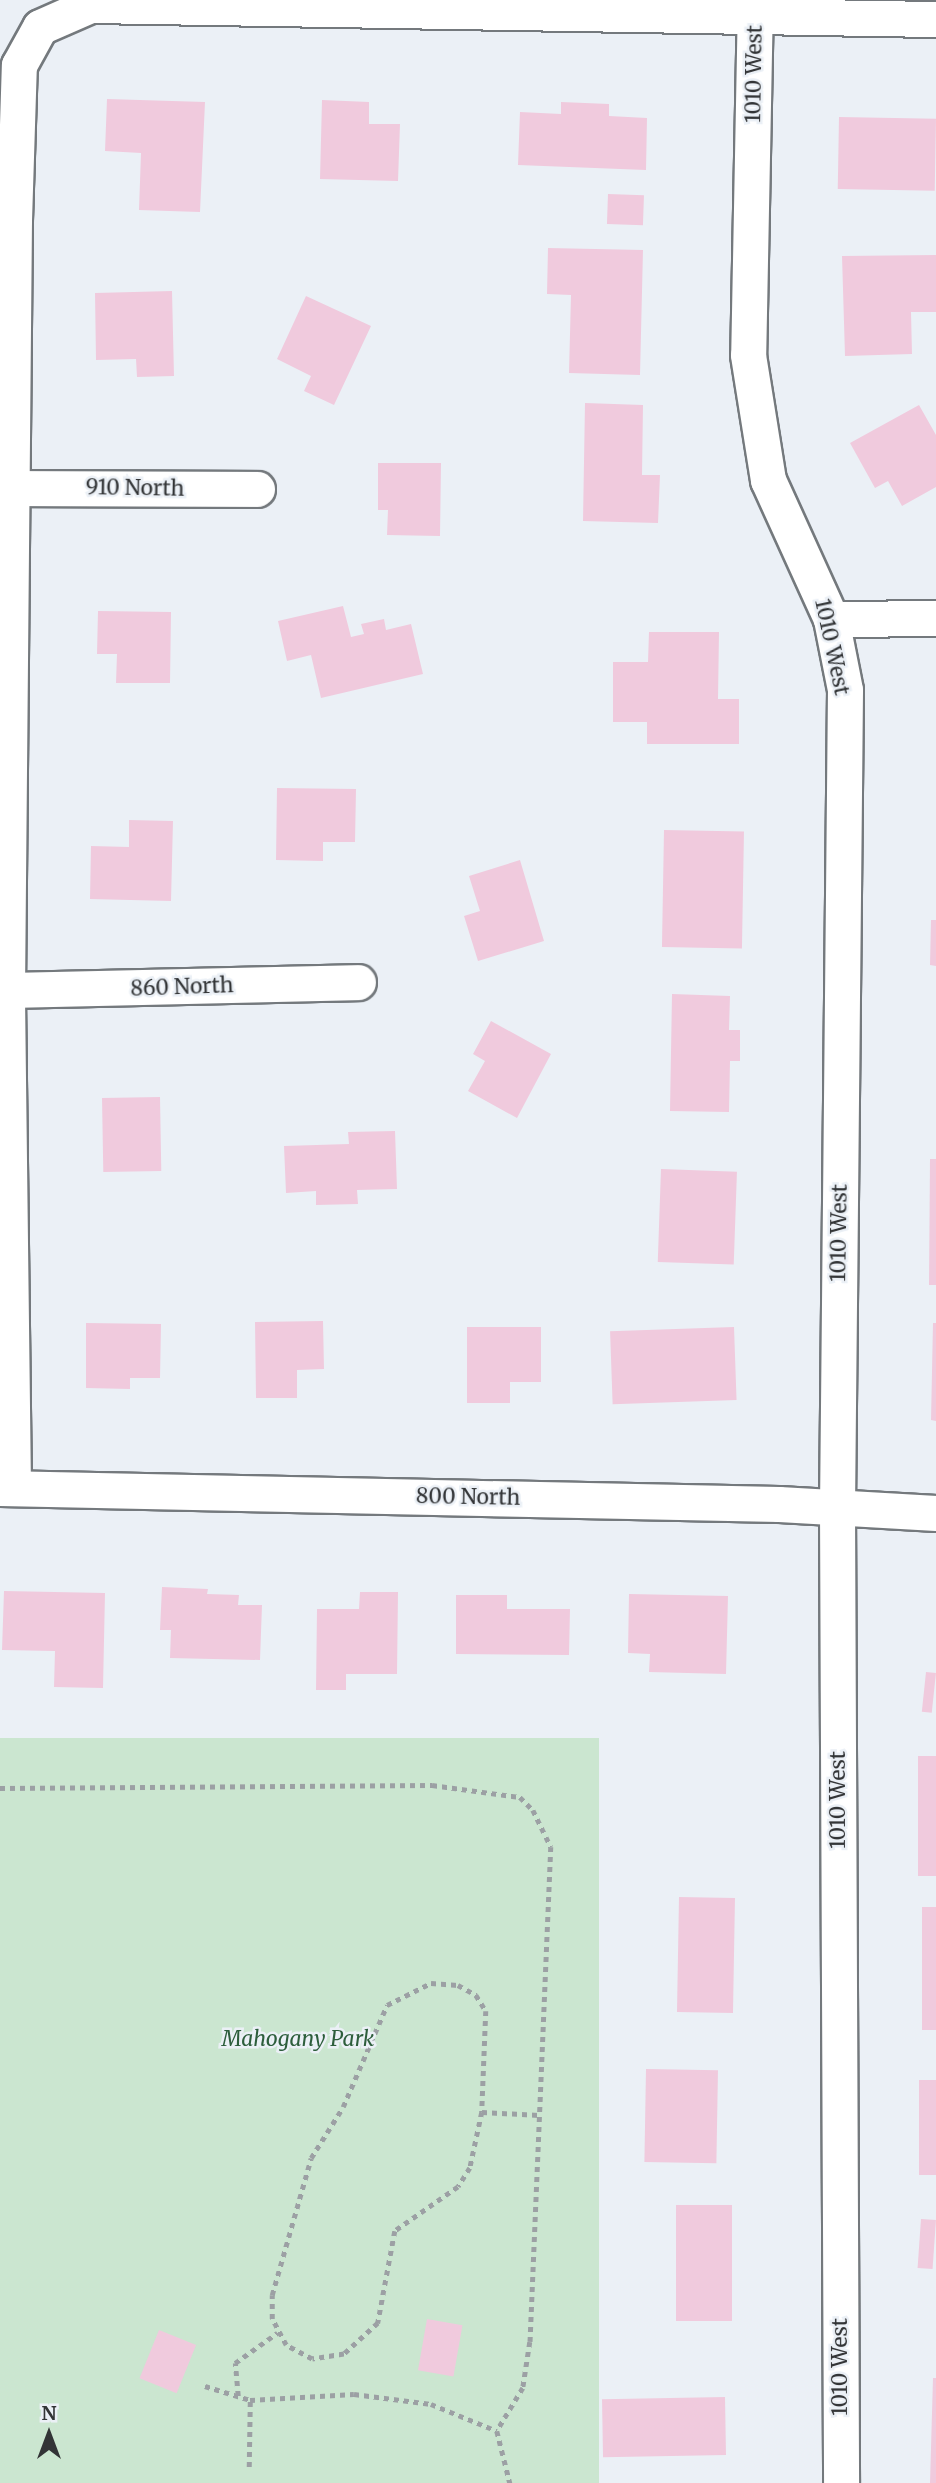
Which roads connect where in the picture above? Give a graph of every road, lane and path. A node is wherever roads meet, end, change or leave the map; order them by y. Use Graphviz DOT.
graph roads {
  1 [pos="755,9"];
  2 [pos="936,19"];
  3 [pos="7,362"];
  4 [pos="13,488"];
  5 [pos="257,489"];
  6 [pos="936,618"];
  7 [pos="831,619"];
  8 [pos="358,982"];
  9 [pos="6,990"];
  10 [pos="7,1488"];
  11 [pos="837,1508"];
  12 [pos="936,1513"];
  13 [pos="0,1788"];
  14 [pos="482,2112"];
  15 [pos="539,2115"];
  16 [pos="277,2333"];
  17 [pos="205,2386"];
  18 [pos="238,2396"];
  19 [pos="250,2400"];
  20 [pos="497,2431"];
  21 [pos="250,2467"];
  22 [pos="510,2483"];
  23 [pos="841,2483"];
  1 -- 2 [label="street"];
  1 -- 3 [label="street"];
  1 -- 7 [label="street, 1010 West"];
  3 -- 4 [label="street"];
  4 -- 5 [label="street, 910 North"];
  4 -- 9 [label="street"];
  6 -- 7 [label="street"];
  7 -- 11 [label="street, 1010 West"];
  8 -- 9 [label="street, 860 North"];
  9 -- 10 [label="street"];
  10 -- 11 [label="street, 800 North"];
  11 -- 12 [label="street, 800 North"];
  11 -- 23 [label="street, 1010 West"];
  13 -- 15 [label="path"];
  14 -- 15 [label="path"];
  14 -- 16 [label="path"];
  14 -- 16 [label="path"];
  15 -- 20 [label="path"];
  16 -- 18 [label="path"];
  17 -- 18 [label="path"];
  18 -- 19 [label="path"];
  19 -- 20 [label="path"];
  19 -- 21 [label="path"];
  20 -- 22 [label="path"];
}
